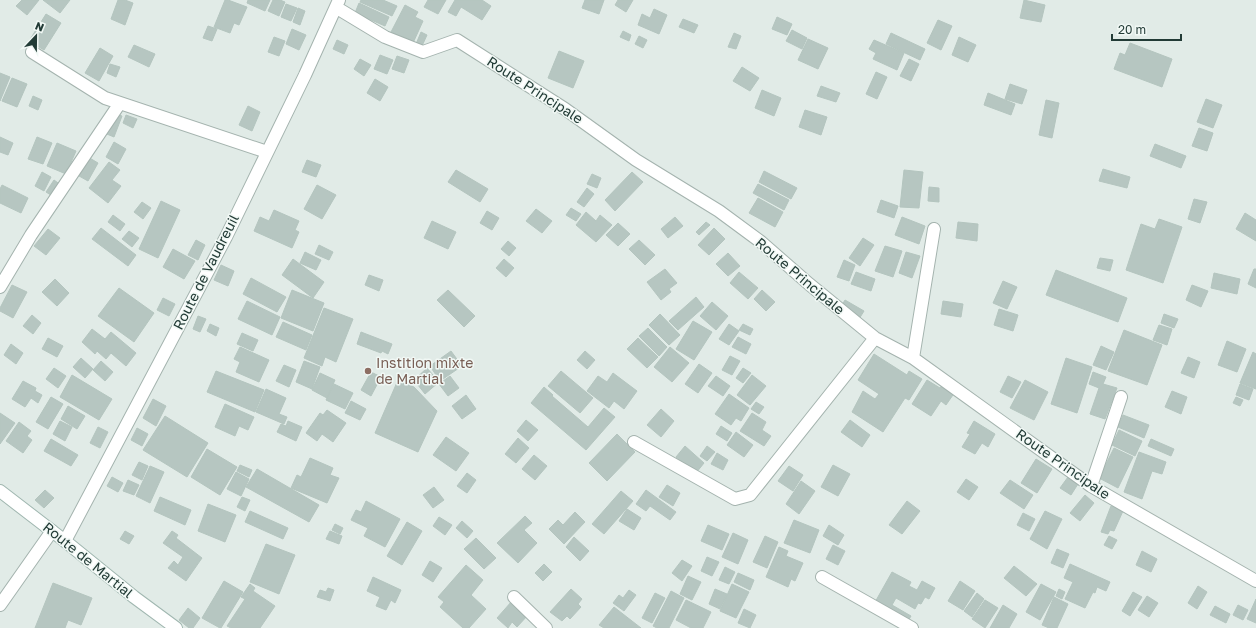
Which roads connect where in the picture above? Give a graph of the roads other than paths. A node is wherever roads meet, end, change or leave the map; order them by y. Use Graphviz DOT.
graph roads {
  1 [pos="338,4"];
  2 [pos="32,52"];
  3 [pos="120,103"];
  4 [pos="267,152"];
  5 [pos="934,229"];
  6 [pos="0,287"];
  7 [pos="875,338"];
  8 [pos="913,358"];
  9 [pos="1120,397"];
  10 [pos="634,442"];
  11 [pos="1092,486"];
  12 [pos="0,491"];
  13 [pos="52,531"];
  14 [pos="65,541"];
  15 [pos="822,577"];
  16 [pos="1256,581"];
  17 [pos="514,597"];
  18 [pos="0,605"];
  19 [pos="176,628"];
  20 [pos="546,628"];
  21 [pos="912,628"];
  1 -- 4 [label="street, Route de Vaudreuil"];
  1 -- 7 [label="street, Route Principale"];
  2 -- 3 [label="street"];
  3 -- 4 [label="street"];
  3 -- 6 [label="street"];
  4 -- 14 [label="street, Route de Vaudreuil"];
  5 -- 8 [label="street"];
  7 -- 8 [label="street, Route Principale"];
  7 -- 10 [label="street"];
  8 -- 11 [label="street, Route Principale"];
  9 -- 11 [label="street"];
  11 -- 16 [label="street, Route Principale"];
  12 -- 13 [label="street, Route de Martial"];
  13 -- 14 [label="street, Route de Martial"];
  13 -- 18 [label="street"];
  14 -- 19 [label="street, Route de Martial"];
  15 -- 21 [label="street"];
  17 -- 20 [label="street"];
}
